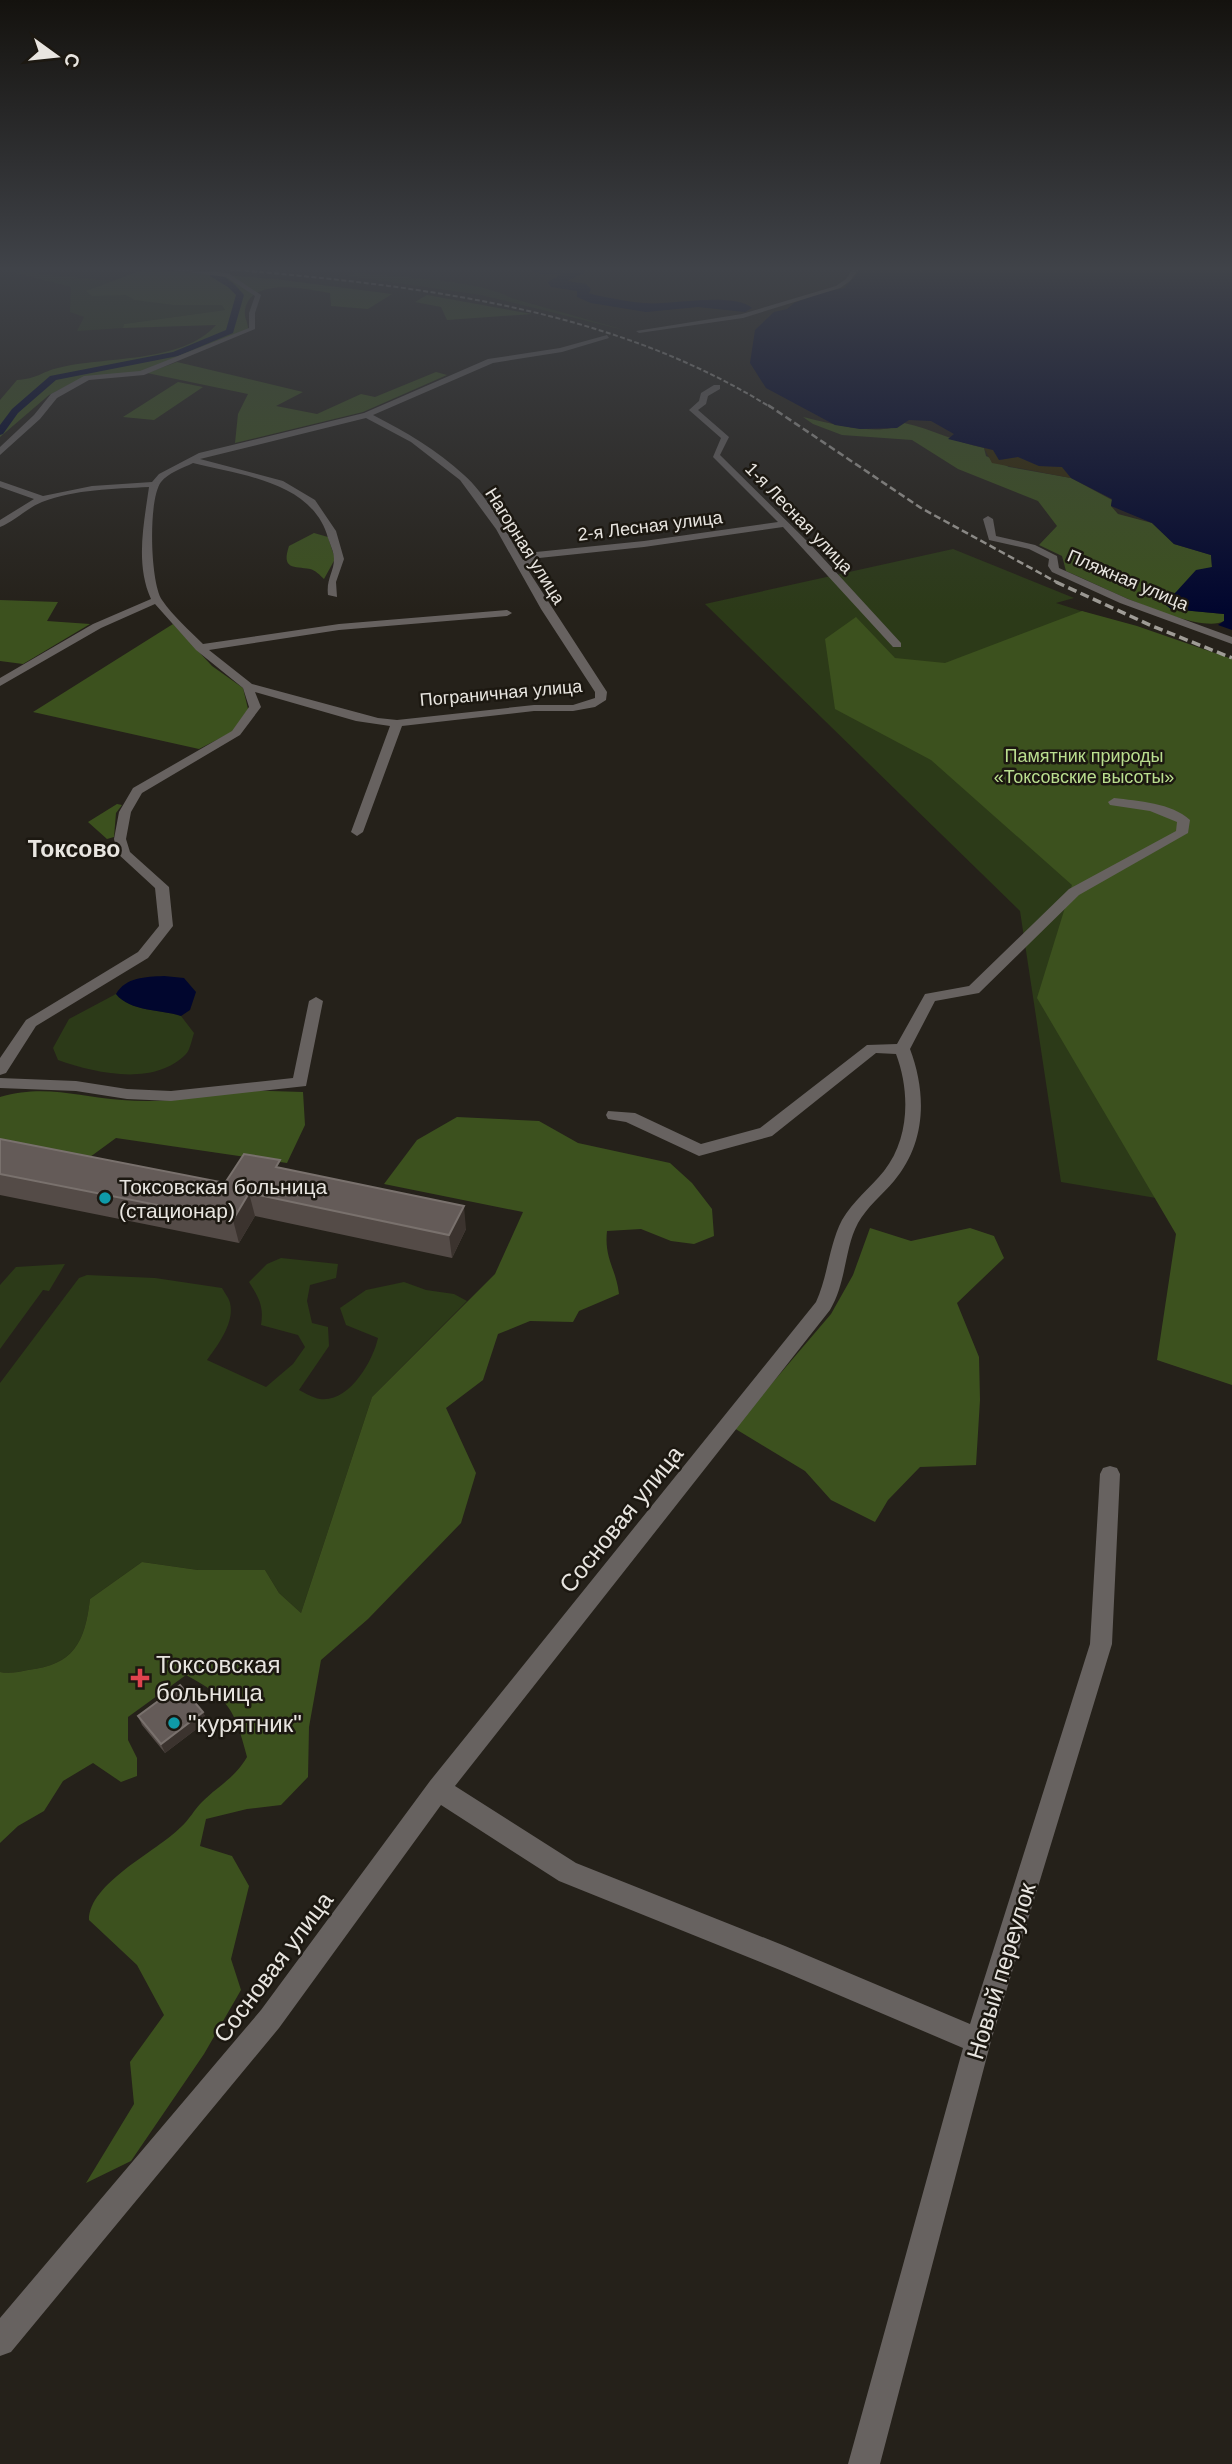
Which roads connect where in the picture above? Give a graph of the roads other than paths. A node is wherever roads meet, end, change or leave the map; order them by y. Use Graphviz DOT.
graph roads {
  1 [pos="82,381"];
  2 [pos="445,381"];
  3 [pos="717,387"];
  4 [pos="367,415"];
  5 [pos="0,452"];
  6 [pos="192,460"];
  7 [pos="0,484"];
  8 [pos="154,485"];
  9 [pos="40,498"];
  10 [pos="988,519"];
  11 [pos="0,524"];
  12 [pos="786,524"];
  13 [pos="521,566"];
  14 [pos="333,595"];
  15 [pos="157,600"];
  16 [pos="507,613"];
  17 [pos="1232,641"];
  18 [pos="897,645"];
  19 [pos="200,648"];
  20 [pos="0,683"];
  21 [pos="248,687"];
  22 [pos="601,692"];
  23 [pos="397,723"];
  24 [pos="1114,802"];
  25 [pos="357,832"];
  26 [pos="316,1001"];
  27 [pos="902,1049"];
  28 [pos="0,1070"];
  29 [pos="0,1083"];
  30 [pos="614,1115"];
  31 [pos="1110,1474"];
  32 [pos="438,1789"];
  33 [pos="978,2041"];
  34 [pos="0,2341"];
  35 [pos="864,2464"];
  1 -- 5 [label="street"];
  2 -- 4 [label="street"];
  3 -- 12 [label="street, 1-я Лесная улица"];
  4 -- 6 [label="street"];
  4 -- 13 [label="street, Нагорная улица"];
  6 -- 8 [label="street"];
  6 -- 14 [label="street"];
  7 -- 9 [label="street"];
  8 -- 9 [label="street"];
  8 -- 15 [label="street"];
  9 -- 11 [label="street"];
  10 -- 17 [label="street, Пляжная улица"];
  12 -- 13 [label="street, 2-я Лесная улица"];
  12 -- 18 [label="street, 1-я Лесная улица"];
  13 -- 22 [label="street, Нагорная улица"];
  15 -- 19 [label="street"];
  15 -- 20 [label="street"];
  16 -- 19 [label="street"];
  19 -- 21 [label="street"];
  21 -- 23 [label="street, Пограничная улица"];
  21 -- 28 [label="street"];
  22 -- 23 [label="street, Пограничная улица"];
  23 -- 25 [label="street, Пограничная улица"];
  24 -- 27 [label="street"];
  26 -- 29 [label="street"];
  27 -- 30 [label="street"];
  27 -- 32 [label="street, Сосновая улица"];
  31 -- 33 [label="street, Новый переулок"];
  32 -- 33 [label="street"];
  32 -- 34 [label="street, Сосновая улица"];
  33 -- 35 [label="street, Новый переулок"];
}
